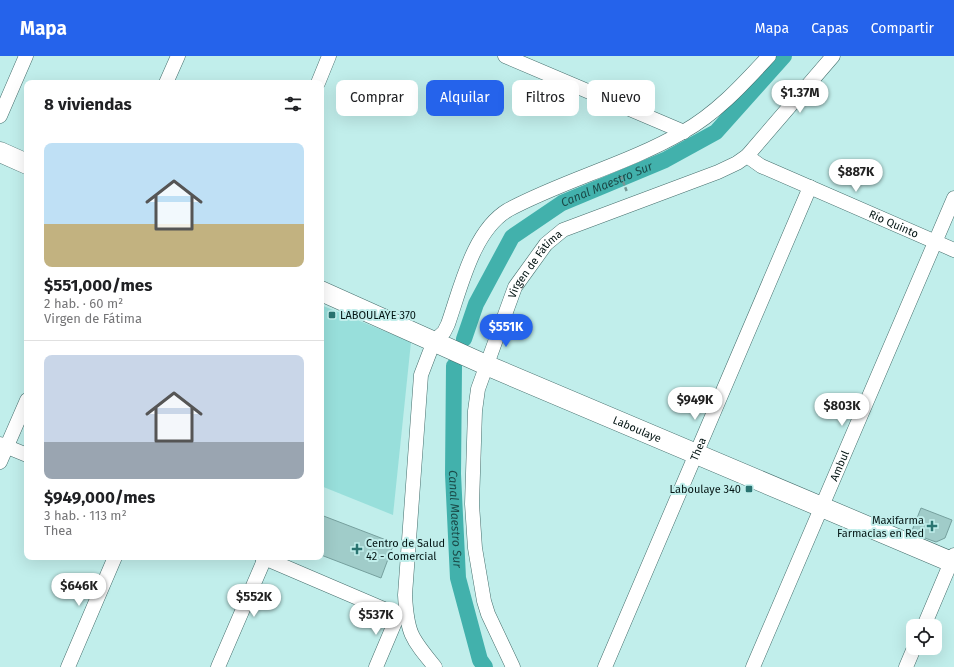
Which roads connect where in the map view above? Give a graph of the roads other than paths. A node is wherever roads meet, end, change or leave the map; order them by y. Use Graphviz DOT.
graph roads {
  1 [pos="26,56"];
  2 [pos="178,56"];
  3 [pos="329,56"];
  4 [pos="505,56"];
  5 [pos="769,56"];
  6 [pos="833,56"];
  7 [pos="167,80"];
  8 [pos="319,80"];
  9 [pos="0,116"];
  10 [pos="684,132"];
  11 [pos="0,152"];
  12 [pos="747,156"];
  13 [pos="24,163"];
  14 [pos="810,187"];
  15 [pos="954,198"];
  16 [pos="935,242"];
  17 [pos="954,250"];
  18 [pos="324,292"];
  19 [pos="434,341"];
  20 [pos="486,365"];
  21 [pos="24,406"];
  22 [pos="3,445"];
  23 [pos="695,453"];
  24 [pos="24,454"];
  25 [pos="0,462"];
  26 [pos="822,507"];
  27 [pos="114,560"];
  28 [pos="263,560"];
  29 [pos="269,560"];
  30 [pos="953,560"];
  31 [pos="403,617"];
  32 [pos="927,619"];
  33 [pos="911,655"];
  34 [pos="516,665"];
  35 [pos="68,667"];
  36 [pos="218,667"];
  37 [pos="376,667"];
  38 [pos="435,667"];
  39 [pos="605,667"];
  40 [pos="753,667"];
  41 [pos="906,667"];
  1 -- 9 [label="street"];
  2 -- 7 [label="street"];
  3 -- 8 [label="street"];
  4 -- 10 [label="street"];
  5 -- 10 [label="street"];
  6 -- 12 [label="street, Virgen de Fátima"];
  10 -- 19 [label="street"];
  11 -- 13 [label="main road"];
  12 -- 14 [label="street, Río Quinto"];
  12 -- 20 [label="street, Virgen de Fátima"];
  14 -- 16 [label="street, Río Quinto"];
  14 -- 23 [label="street, Thea"];
  15 -- 16 [label="street, Ambul"];
  16 -- 17 [label="street, Río Quinto"];
  16 -- 26 [label="street, Ambul"];
  18 -- 19 [label="main road, Laboulaye"];
  19 -- 20 [label="main road, Laboulaye"];
  19 -- 31 [label="street"];
  20 -- 23 [label="main road, Laboulaye"];
  20 -- 34 [label="street, Virgen de Fátima"];
  21 -- 22 [label="street"];
  22 -- 24 [label="street"];
  22 -- 25 [label="street"];
  23 -- 26 [label="main road, Laboulaye"];
  23 -- 39 [label="street, Thea"];
  26 -- 30 [label="main road, Laboulaye"];
  26 -- 40 [label="street, Ambul"];
  27 -- 35 [label="street"];
  28 -- 36 [label="street"];
  29 -- 31 [label="street"];
  30 -- 32 [label="street"];
  31 -- 37 [label="street"];
  31 -- 38 [label="street"];
  33 -- 41 [label="street"];
}
